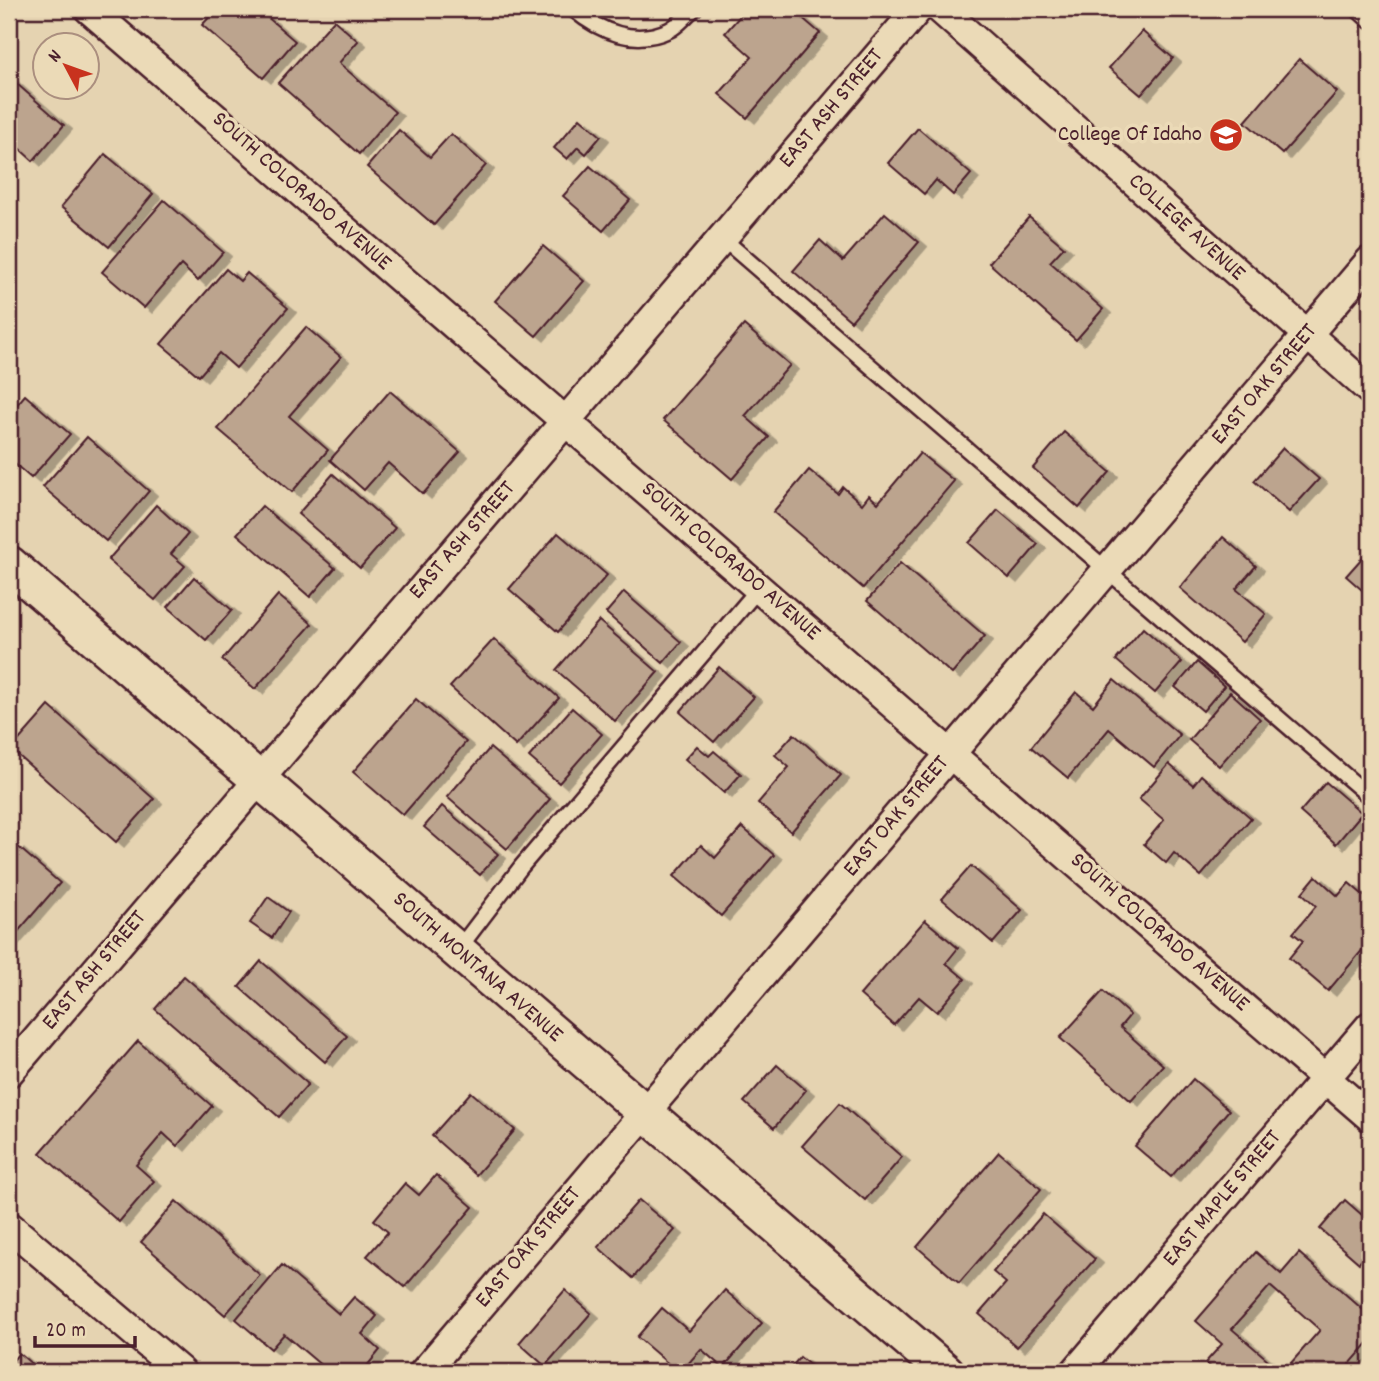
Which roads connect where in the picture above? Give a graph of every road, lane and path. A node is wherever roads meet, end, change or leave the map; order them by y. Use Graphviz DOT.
graph roads {
  1 [pos="89,9"];
  2 [pos="573,9"];
  3 [pos="694,9"];
  4 [pos="918,9"];
  5 [pos="940,9"];
  6 [pos="1357,9"];
  7 [pos="1370,20"];
  8 [pos="722,238"];
  9 [pos="1370,261"];
  10 [pos="1307,335"];
  11 [pos="1370,390"];
  12 [pos="566,421"];
  13 [pos="9,564"];
  14 [pos="1106,570"];
  15 [pos="760,587"];
  16 [pos="952,753"];
  17 [pos="259,779"];
  18 [pos="1370,797"];
  19 [pos="457,951"];
  20 [pos="1370,1026"];
  21 [pos="9,1072"];
  22 [pos="1326,1079"];
  23 [pos="645,1112"];
  24 [pos="1370,1117"];
  25 [pos="9,1226"];
  26 [pos="181,1372"];
  27 [pos="424,1372"];
  28 [pos="946,1372"];
  29 [pos="1075,1372"];
  1 -- 12 [label="street, SOUTH COLORADO AVENUE"];
  2 -- 3 [label="lane"];
  4 -- 8 [label="street, EAST ASH STREET"];
  5 -- 10 [label="street, COLLEGE AVENUE"];
  6 -- 7 [label="lane"];
  8 -- 12 [label="street, EAST ASH STREET"];
  8 -- 14 [label="lane"];
  9 -- 10 [label="street, EAST OAK STREET"];
  10 -- 11 [label="street, COLLEGE AVENUE"];
  10 -- 14 [label="street, EAST OAK STREET"];
  12 -- 15 [label="street, SOUTH COLORADO AVENUE"];
  12 -- 17 [label="street, EAST ASH STREET"];
  13 -- 17 [label="street, SOUTH MONTANA AVENUE"];
  14 -- 16 [label="street, EAST OAK STREET"];
  14 -- 18 [label="lane"];
  15 -- 16 [label="street, SOUTH COLORADO AVENUE"];
  15 -- 19 [label="lane"];
  16 -- 22 [label="street, SOUTH COLORADO AVENUE"];
  16 -- 23 [label="street, EAST OAK STREET"];
  17 -- 19 [label="street, SOUTH MONTANA AVENUE"];
  17 -- 21 [label="street, EAST ASH STREET"];
  19 -- 23 [label="street, SOUTH MONTANA AVENUE"];
  20 -- 22 [label="street, EAST MAPLE STREET"];
  22 -- 24 [label="street, SOUTH COLORADO AVENUE"];
  22 -- 29 [label="street, EAST MAPLE STREET"];
  23 -- 27 [label="street, EAST OAK STREET"];
  23 -- 28 [label="street, SOUTH MONTANA AVENUE"];
  25 -- 26 [label="street"];
}
